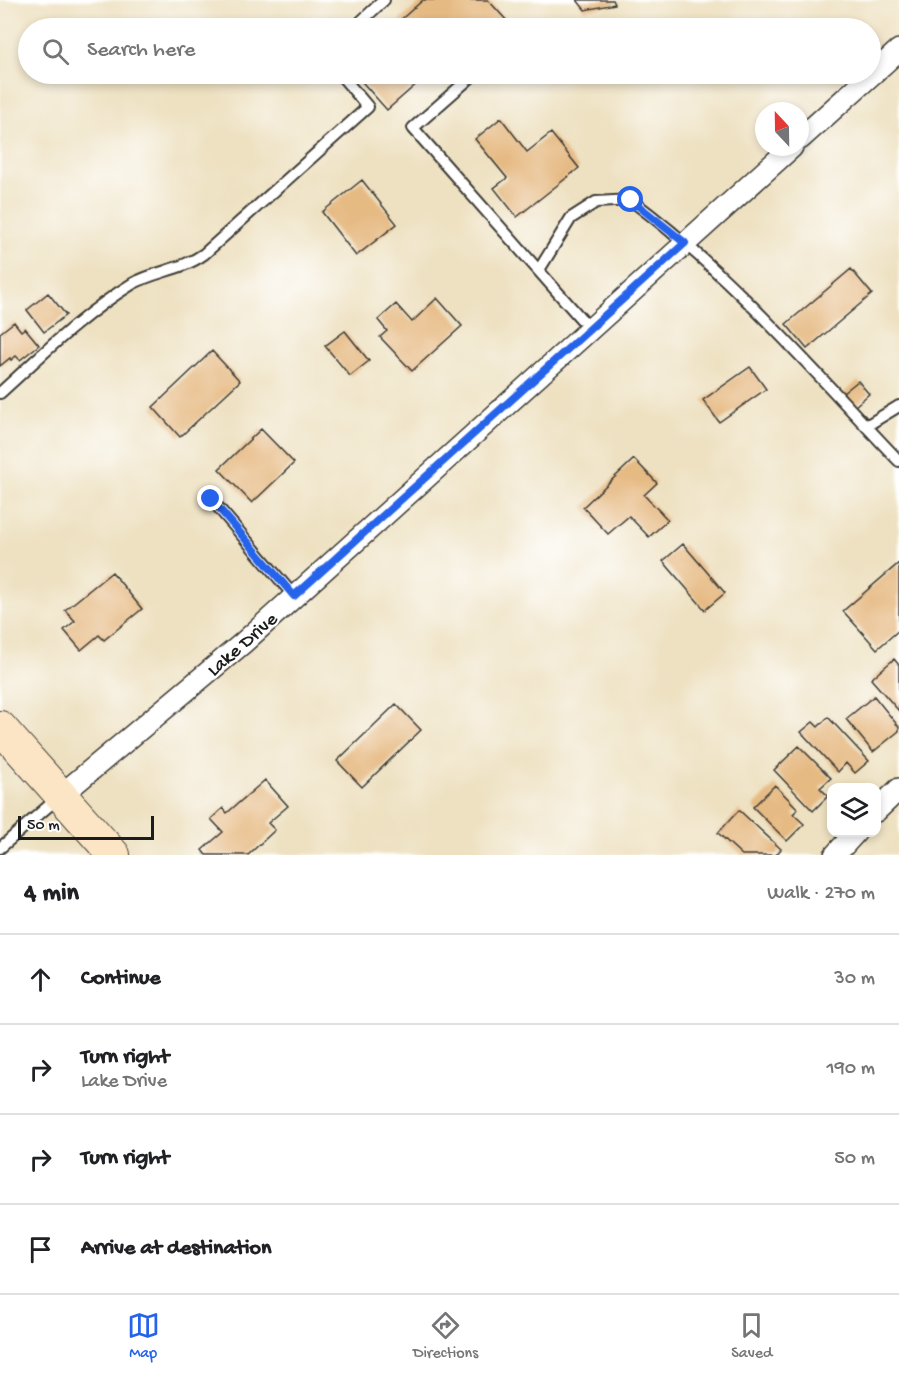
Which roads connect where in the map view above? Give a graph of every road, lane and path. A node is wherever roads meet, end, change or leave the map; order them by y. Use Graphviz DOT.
graph roads {
  1 [pos="384,0"];
  2 [pos="365,18"];
  3 [pos="899,50"];
  4 [pos="881,66"];
  5 [pos="348,84"];
  6 [pos="463,84"];
  7 [pos="862,84"];
  8 [pos="809,132"];
  9 [pos="782,156"];
  10 [pos="685,243"];
  11 [pos="539,270"];
  12 [pos="590,329"];
  13 [pos="0,393"];
  14 [pos="899,406"];
  15 [pos="866,426"];
  16 [pos="899,461"];
  17 [pos="211,499"];
  18 [pos="294,596"];
  19 [pos="0,727"];
  20 [pos="899,789"];
  21 [pos="60,796"];
  22 [pos="881,806"];
  23 [pos="851,837"];
  24 [pos="4,844"];
  25 [pos="114,855"];
  26 [pos="835,855"];
  1 -- 2 [label="lane"];
  3 -- 4 [label="street"];
  5 -- 13 [label="lane"];
  6 -- 11 [label="lane"];
  7 -- 8 [label="street"];
  9 -- 10 [label="street, Lake Drive"];
  10 -- 11 [label="lane"];
  10 -- 12 [label="street, Lake Drive"];
  10 -- 15 [label="lane"];
  11 -- 12 [label="lane"];
  12 -- 18 [label="street, Lake Drive"];
  14 -- 15 [label="lane"];
  15 -- 16 [label="lane"];
  17 -- 18 [label="lane"];
  18 -- 21 [label="street, Lake Drive"];
  19 -- 21 [label="main road"];
  20 -- 22 [label="street"];
  21 -- 24 [label="lane"];
  21 -- 25 [label="main road"];
  23 -- 26 [label="street"];
}
